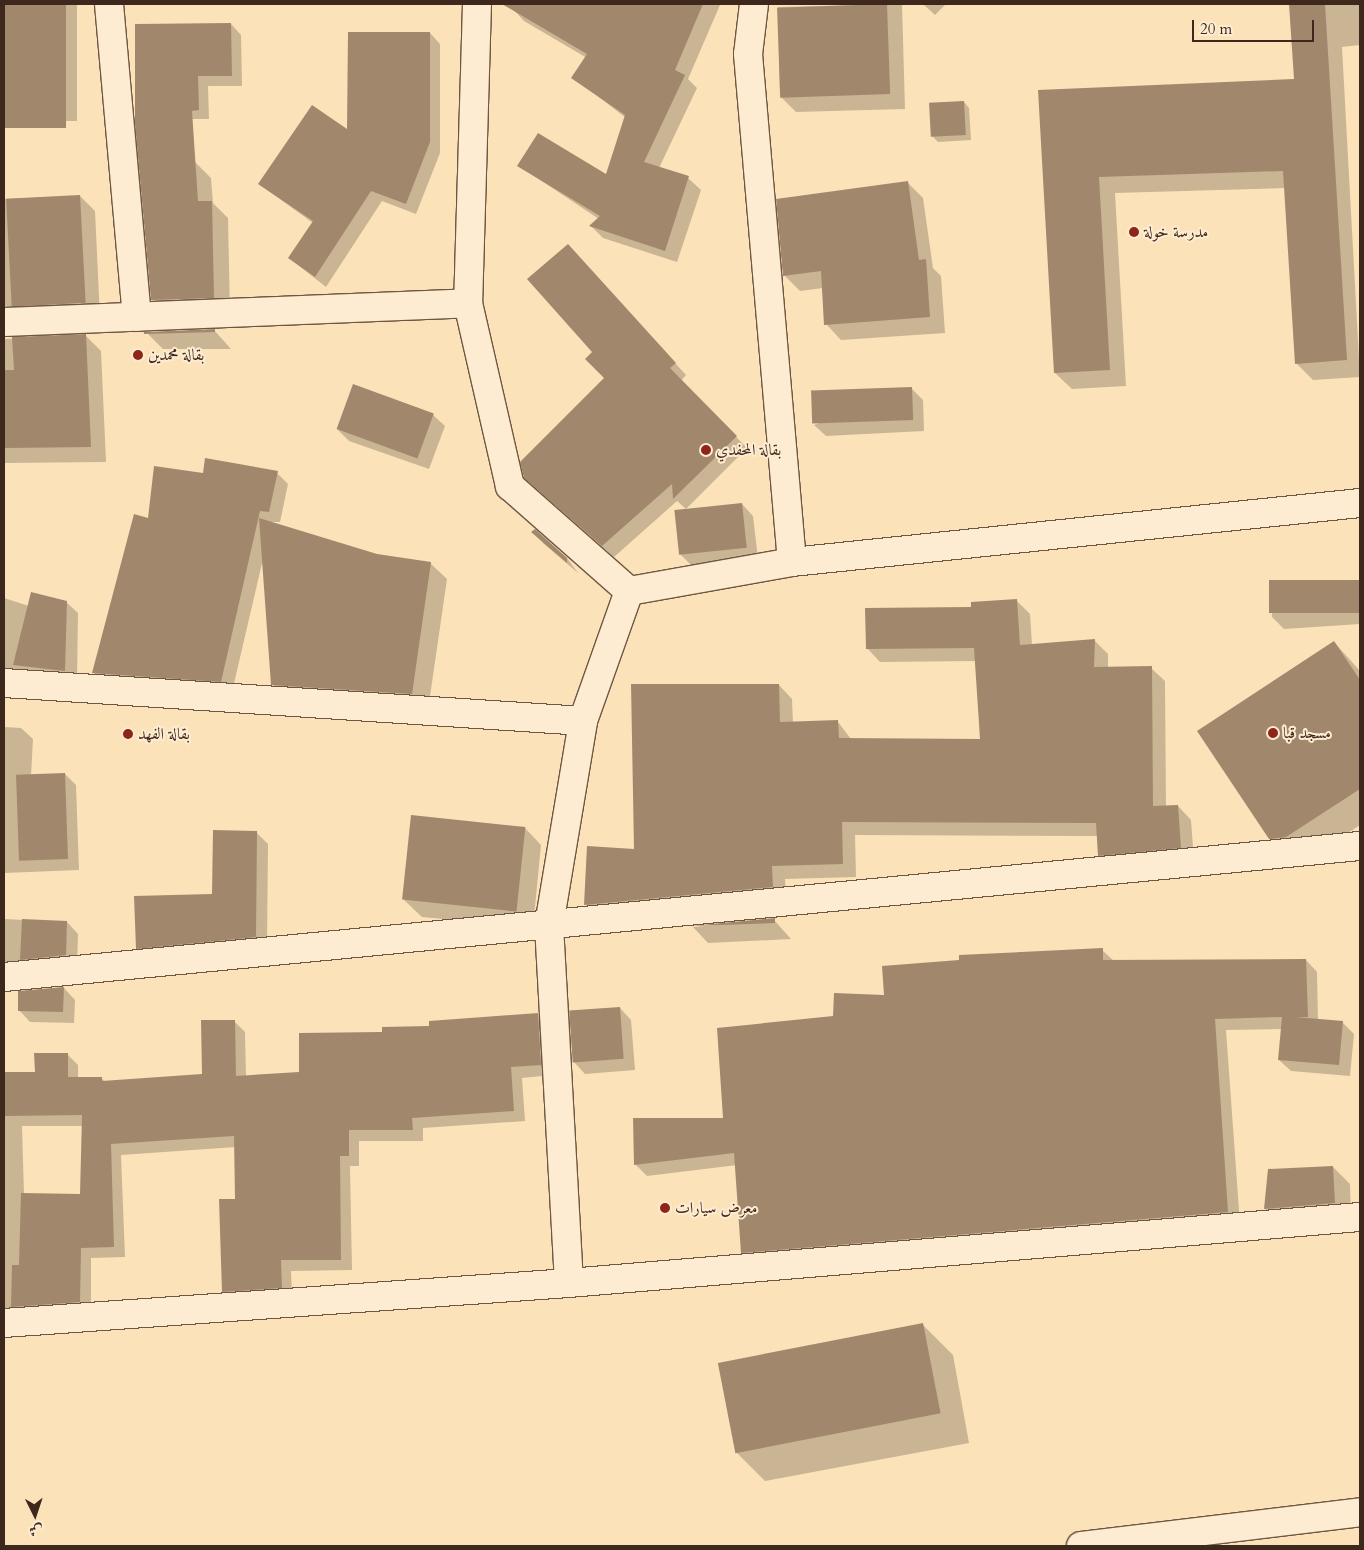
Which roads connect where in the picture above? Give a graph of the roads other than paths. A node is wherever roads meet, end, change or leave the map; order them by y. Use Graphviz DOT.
graph roads {
  1 [pos="109,4"];
  2 [pos="477,4"];
  3 [pos="754,4"];
  4 [pos="468,303"];
  5 [pos="137,317"];
  6 [pos="4,322"];
  7 [pos="1360,502"];
  8 [pos="792,562"];
  9 [pos="629,591"];
  10 [pos="4,683"];
  11 [pos="583,721"];
  12 [pos="1360,846"];
  13 [pos="550,925"];
  14 [pos="4,977"];
  15 [pos="1360,1217"];
  16 [pos="569,1283"];
  17 [pos="4,1323"];
  18 [pos="1360,1512"];
  19 [pos="1081,1546"];
  1 -- 5 [label="street"];
  2 -- 4 [label="street"];
  3 -- 8 [label="street"];
  4 -- 5 [label="street"];
  4 -- 9 [label="street"];
  5 -- 6 [label="street"];
  7 -- 8 [label="street"];
  8 -- 9 [label="street"];
  9 -- 11 [label="street"];
  10 -- 11 [label="street"];
  11 -- 13 [label="street"];
  12 -- 13 [label="street"];
  13 -- 14 [label="street"];
  13 -- 16 [label="street"];
  15 -- 16 [label="street"];
  16 -- 17 [label="street"];
  18 -- 19 [label="street"];
}
